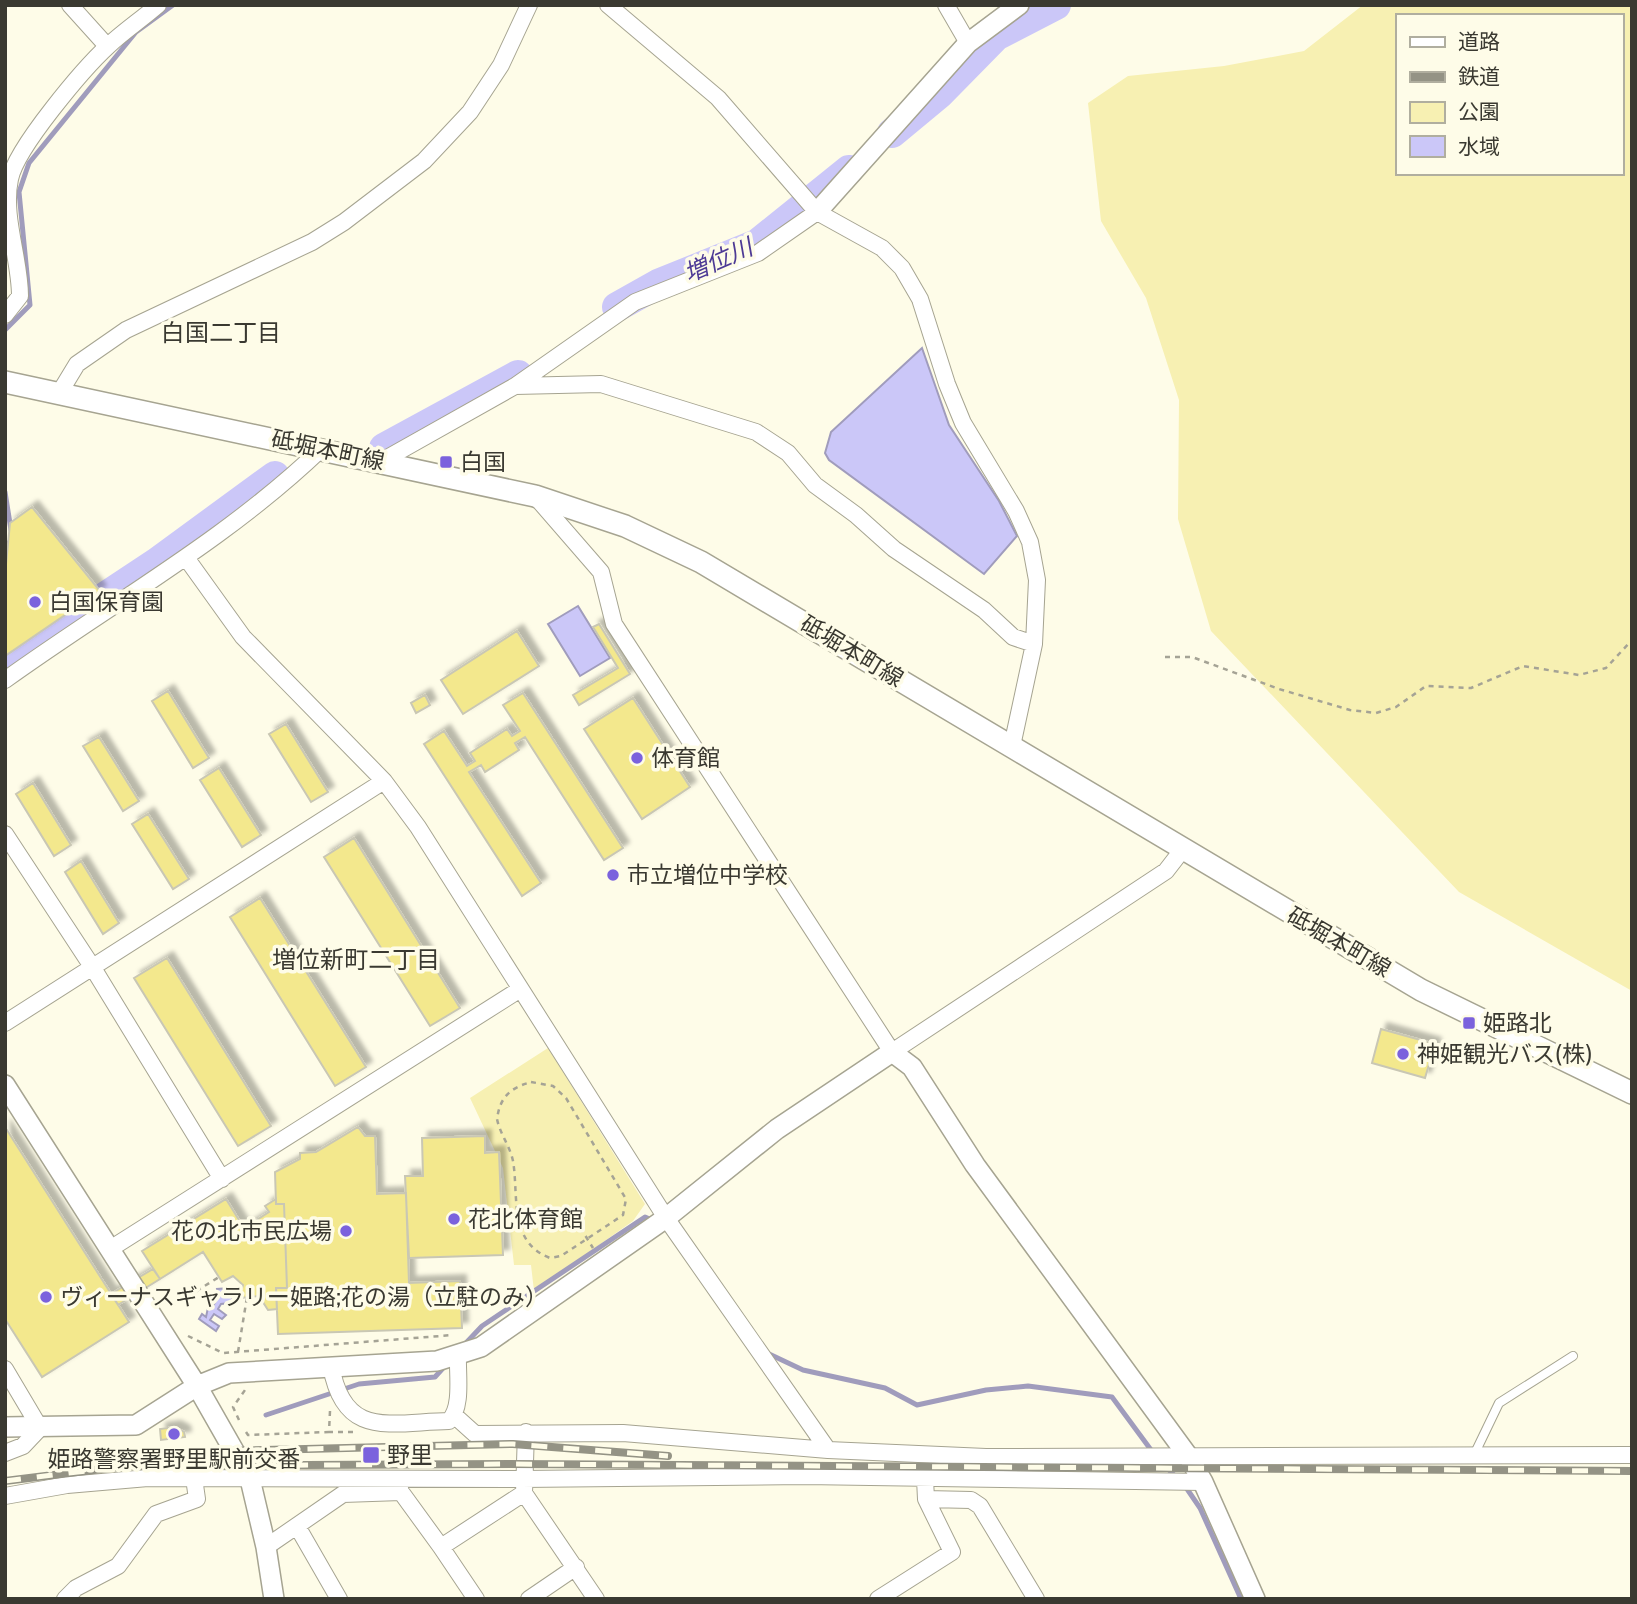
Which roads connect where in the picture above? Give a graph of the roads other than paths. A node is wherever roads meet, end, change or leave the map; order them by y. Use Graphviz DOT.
graph roads {
  1 [pos="70,5"];
  2 [pos="158,5"];
  3 [pos="529,5"];
  4 [pos="608,5"];
  5 [pos="946,5"];
  6 [pos="1020,5"];
  7 [pos="968,43"];
  8 [pos="107,46"];
  9 [pos="817,212"];
  10 [pos="5,314"];
  11 [pos="5,382"];
  12 [pos="515,386"];
  13 [pos="60,392"];
  14 [pos="321,449"];
  15 [pos="380,462"];
  16 [pos="535,496"];
  17 [pos="187,559"];
  18 [pos="1034,644"];
  19 [pos="5,680"];
  20 [pos="1013,746"];
  21 [pos="384,781"];
  22 [pos="5,834"];
  23 [pos="1183,849"];
  24 [pos="93,968"];
  25 [pos="519,990"];
  26 [pos="5,1023"];
  27 [pos="892,1052"];
  28 [pos="5,1085"];
  29 [pos="1632,1093"];
  30 [pos="222,1179"];
  31 [pos="666,1218"];
  32 [pos="110,1249"];
  33 [pos="458,1354"];
  34 [pos="1573,1356"];
  35 [pos="331,1366"];
  36 [pos="5,1369"];
  37 [pos="197,1386"];
  38 [pos="455,1416"];
  39 [pos="5,1427"];
  40 [pos="40,1428"];
  41 [pos="526,1432"];
  42 [pos="828,1450"];
  43 [pos="5,1453"];
  44 [pos="1188,1455"];
  45 [pos="1474,1455"];
  46 [pos="1632,1455"];
  47 [pos="194,1478"];
  48 [pos="250,1479"];
  49 [pos="925,1479"];
  50 [pos="1203,1482"];
  51 [pos="399,1485"];
  52 [pos="523,1486"];
  53 [pos="5,1496"];
  54 [pos="926,1499"];
  55 [pos="297,1525"];
  56 [pos="266,1547"];
  57 [pos="441,1547"];
  58 [pos="576,1567"];
  59 [pos="65,1599"];
  60 [pos="274,1599"];
  61 [pos="339,1599"];
  62 [pos="476,1599"];
  63 [pos="529,1599"];
  64 [pos="596,1599"];
  65 [pos="878,1599"];
  66 [pos="1035,1599"];
  67 [pos="1255,1599"];
  1 -- 8 [label="street"];
  2 -- 8 [label="street"];
  3 -- 13 [label="street"];
  4 -- 9 [label="street"];
  5 -- 7 [label="street"];
  6 -- 7 [label="street"];
  7 -- 9 [label="street"];
  8 -- 10 [label="street"];
  9 -- 12 [label="street"];
  9 -- 18 [label="street"];
  11 -- 13 [label="main road, 砥堀本町線"];
  12 -- 15 [label="street"];
  12 -- 18 [label="street"];
  13 -- 14 [label="main road, 砥堀本町線"];
  14 -- 15 [label="main road, 砥堀本町線"];
  14 -- 17 [label="street"];
  15 -- 16 [label="main road, 砥堀本町線"];
  16 -- 20 [label="main road, 砥堀本町線"];
  16 -- 27 [label="street"];
  17 -- 19 [label="street"];
  17 -- 21 [label="street"];
  18 -- 20 [label="street"];
  20 -- 23 [label="main road, 砥堀本町線"];
  21 -- 24 [label="street"];
  21 -- 25 [label="street"];
  22 -- 24 [label="street"];
  23 -- 27 [label="street"];
  23 -- 29 [label="main road, 砥堀本町線"];
  24 -- 26 [label="street"];
  24 -- 30 [label="street"];
  25 -- 30 [label="street"];
  25 -- 31 [label="street"];
  27 -- 31 [label="street"];
  27 -- 44 [label="street"];
  28 -- 32 [label="street"];
  30 -- 32 [label="street"];
  31 -- 33 [label="street"];
  31 -- 42 [label="street"];
  32 -- 37 [label="street"];
  33 -- 35 [label="street"];
  33 -- 38 [label="street"];
  34 -- 45 [label="lane"];
  35 -- 37 [label="street"];
  35 -- 38 [label="street"];
  36 -- 40 [label="street"];
  37 -- 40 [label="street"];
  37 -- 48 [label="street"];
  38 -- 41 [label="street"];
  39 -- 40 [label="street"];
  40 -- 43 [label="street"];
  41 -- 42 [label="street"];
  41 -- 52 [label="street"];
  42 -- 44 [label="street"];
  44 -- 45 [label="street"];
  44 -- 50 [label="street"];
  45 -- 46 [label="street"];
  47 -- 48 [label="street"];
  47 -- 53 [label="street"];
  47 -- 59 [label="street"];
  48 -- 51 [label="street"];
  48 -- 56 [label="street"];
  49 -- 50 [label="street"];
  49 -- 52 [label="street"];
  49 -- 54 [label="street"];
  50 -- 67 [label="street"];
  51 -- 52 [label="street"];
  51 -- 55 [label="street"];
  51 -- 57 [label="street"];
  52 -- 57 [label="street"];
  52 -- 58 [label="street"];
  54 -- 65 [label="street"];
  54 -- 66 [label="street"];
  55 -- 56 [label="street"];
  55 -- 61 [label="street"];
  56 -- 60 [label="street"];
  57 -- 62 [label="street"];
  58 -- 63 [label="street"];
  58 -- 64 [label="street"];
}
